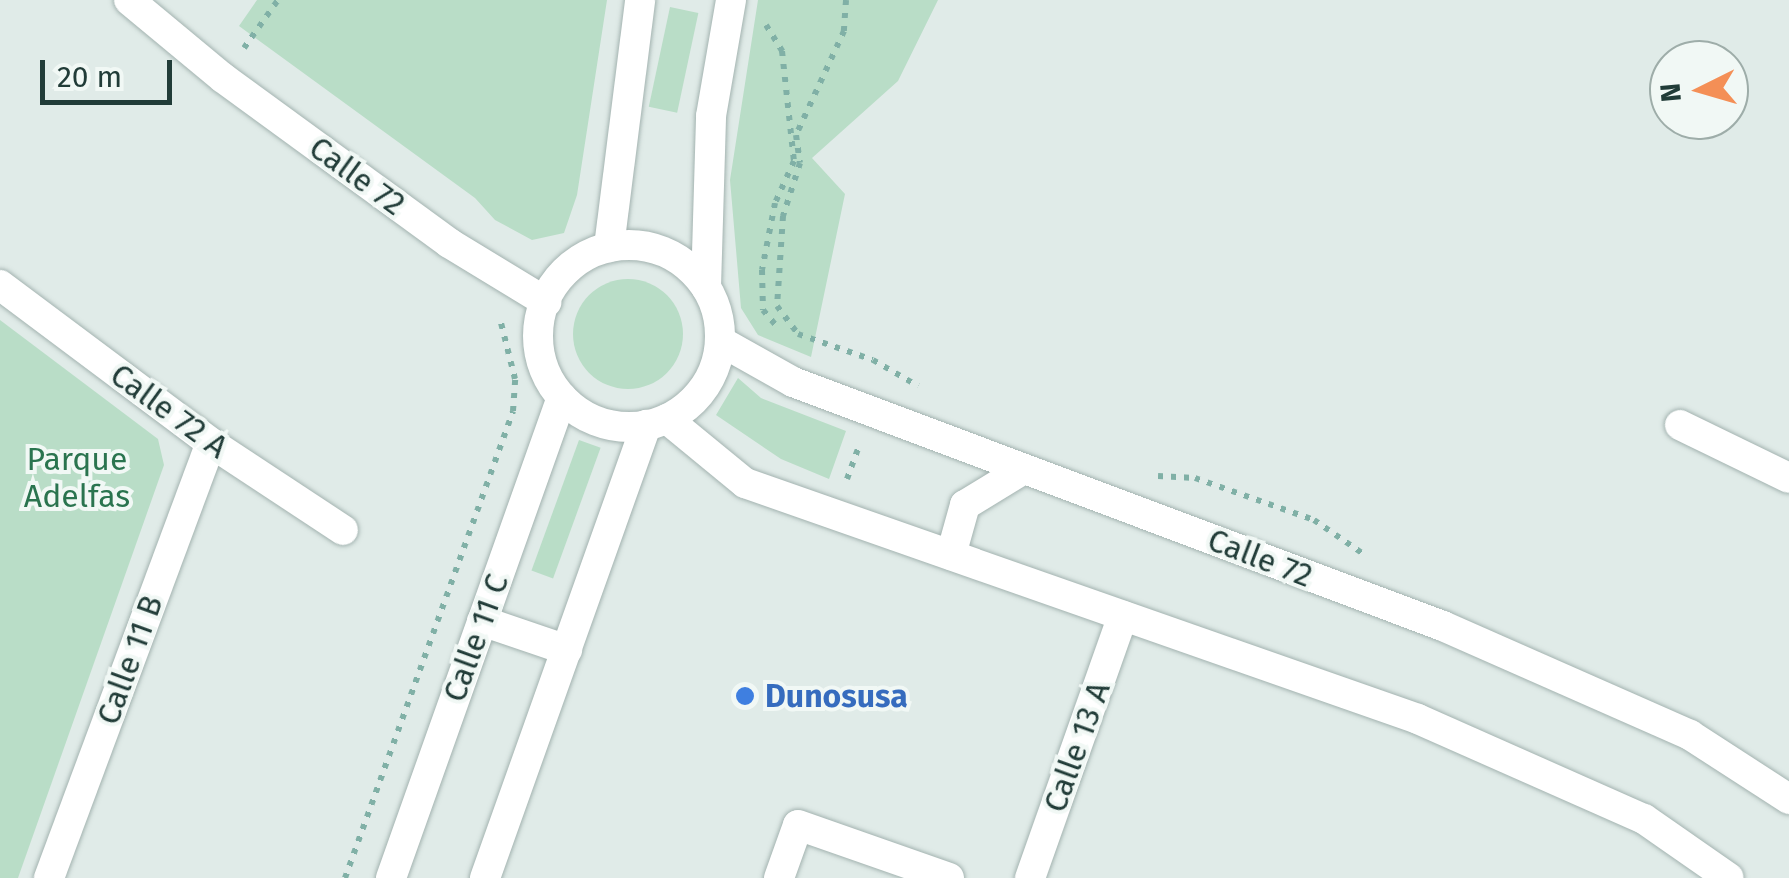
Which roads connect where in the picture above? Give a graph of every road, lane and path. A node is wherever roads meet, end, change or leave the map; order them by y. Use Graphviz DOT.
graph roads {
  1 [pos="129,0"];
  2 [pos="278,0"];
  3 [pos="640,0"];
  4 [pos="731,0"];
  5 [pos="846,0"];
  6 [pos="766,9"];
  7 [pos="223,78"];
  8 [pos="609,247"];
  9 [pos="484,264"];
  10 [pos="0,285"];
  11 [pos="706,287"];
  12 [pos="546,302"];
  13 [pos="720,341"];
  14 [pos="562,397"];
  15 [pos="872,412"];
  16 [pos="657,422"];
  17 [pos="1680,425"];
  18 [pos="211,443"];
  19 [pos="1024,469"];
  20 [pos="1786,469"];
  21 [pos="834,514"];
  22 [pos="342,530"];
  23 [pos="951,555"];
  24 [pos="1124,616"];
  25 [pos="482,621"];
  26 [pos="566,650"];
  27 [pos="1789,799"];
  28 [pos="49,878"];
  29 [pos="345,878"];
  30 [pos="391,878"];
  31 [pos="486,878"];
  32 [pos="779,878"];
  33 [pos="949,878"];
  34 [pos="1030,878"];
  35 [pos="1729,878"];
  1 -- 7 [label="main road, Calle 72"];
  2 -- 7 [label="path"];
  3 -- 8 [label="main road"];
  4 -- 11 [label="main road"];
  5 -- 6 [label="path"];
  7 -- 9 [label="main road, Calle 72"];
  8 -- 11 [label="main road"];
  8 -- 12 [label="main road"];
  9 -- 12 [label="main road, Calle 72"];
  9 -- 29 [label="path"];
  10 -- 18 [label="main road, Calle 72 A"];
  11 -- 13 [label="main road"];
  12 -- 14 [label="main road"];
  13 -- 15 [label="main road, Calle 72"];
  13 -- 16 [label="main road"];
  14 -- 16 [label="main road"];
  14 -- 25 [label="main road, Calle 11 C"];
  15 -- 19 [label="main road, Calle 72"];
  15 -- 21 [label="path"];
  16 -- 21 [label="main road"];
  16 -- 26 [label="main road"];
  17 -- 20 [label="main road"];
  18 -- 22 [label="main road, Calle 72 A"];
  18 -- 28 [label="main road, Calle 11 B"];
  19 -- 23 [label="main road"];
  19 -- 27 [label="main road, Calle 72"];
  21 -- 23 [label="main road"];
  23 -- 24 [label="main road"];
  24 -- 34 [label="main road, Calle 13 A"];
  24 -- 35 [label="main road"];
  25 -- 26 [label="main road"];
  25 -- 30 [label="main road, Calle 11 C"];
  26 -- 31 [label="main road"];
  32 -- 33 [label="main road"];
}
